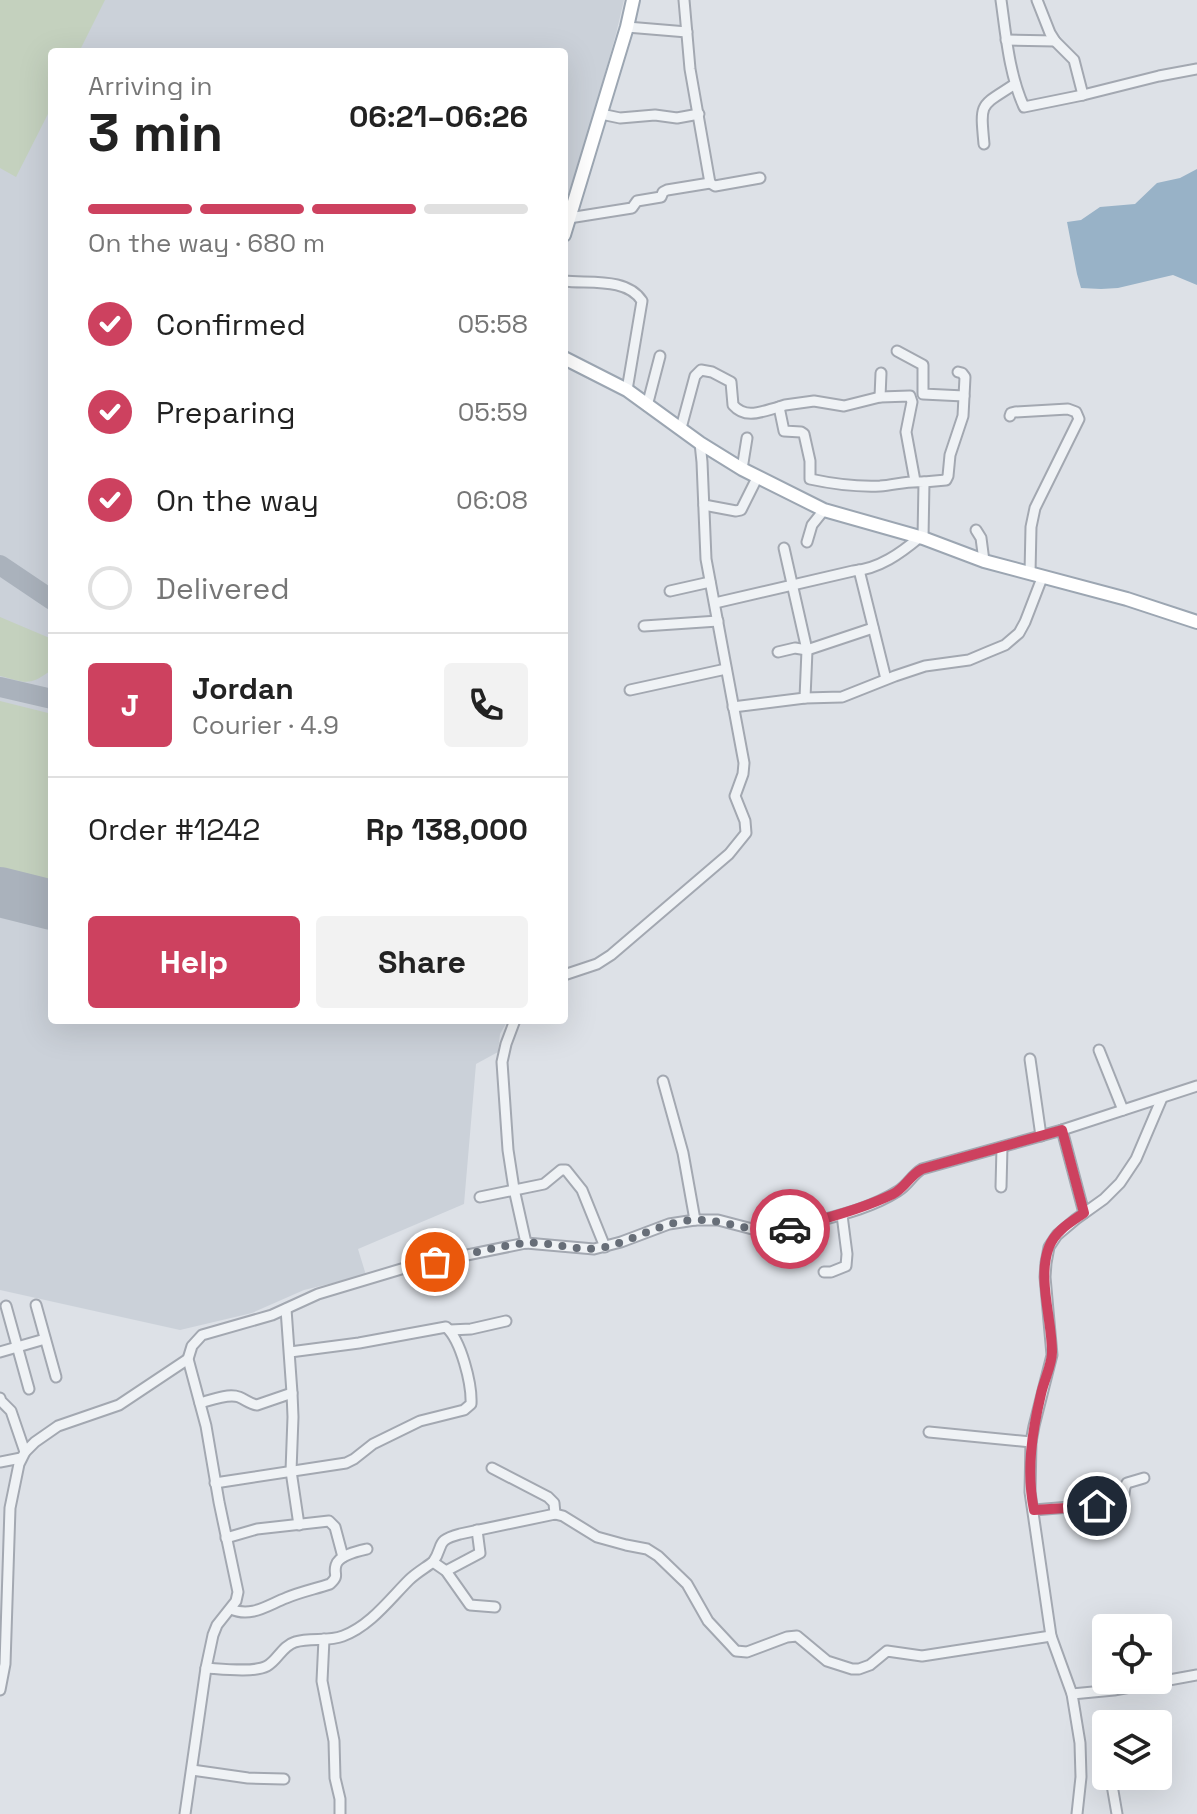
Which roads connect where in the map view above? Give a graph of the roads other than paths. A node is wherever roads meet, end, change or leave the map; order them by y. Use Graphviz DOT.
graph roads {
  1 [pos="633,0"];
  2 [pos="684,0"];
  3 [pos="1001,0"];
  4 [pos="1037,0"];
  5 [pos="627,27"];
  6 [pos="687,32"];
  7 [pos="1006,40"];
  8 [pos="1055,41"];
  9 [pos="1197,69"];
  10 [pos="1015,84"];
  11 [pos="1083,95"];
  12 [pos="601,114"];
  13 [pos="699,114"];
  14 [pos="984,144"];
  15 [pos="760,178"];
  16 [pos="710,183"];
  17 [pos="569,218"];
  18 [pos="568,221"];
  19 [pos="568,281"];
  20 [pos="897,351"];
  21 [pos="660,356"];
  22 [pos="568,360"];
  23 [pos="958,372"];
  24 [pos="881,373"];
  25 [pos="627,390"];
  26 [pos="964,396"];
  27 [pos="880,397"];
  28 [pos="647,406"];
  29 [pos="779,407"];
  30 [pos="1010,416"];
  31 [pos="681,428"];
  32 [pos="747,438"];
  33 [pos="700,443"];
  34 [pos="742,469"];
  35 [pos="757,478"];
  36 [pos="810,479"];
  37 [pos="920,481"];
  38 [pos="803,498"];
  39 [pos="704,505"];
  40 [pos="824,510"];
  41 [pos="976,530"];
  42 [pos="922,538"];
  43 [pos="807,542"];
  44 [pos="784,548"];
  45 [pos="984,561"];
  46 [pos="859,570"];
  47 [pos="1036,576"];
  48 [pos="710,582"];
  49 [pos="793,585"];
  50 [pos="670,591"];
  51 [pos="715,603"];
  52 [pos="718,621"];
  53 [pos="1197,622"];
  54 [pos="644,626"];
  55 [pos="873,628"];
  56 [pos="807,650"];
  57 [pos="778,652"];
  58 [pos="726,669"];
  59 [pos="886,679"];
  60 [pos="630,690"];
  61 [pos="805,698"];
  62 [pos="733,707"];
  63 [pos="568,974"];
  64 [pos="514,1024"];
  65 [pos="1099,1050"];
  66 [pos="1030,1059"];
  67 [pos="663,1081"];
  68 [pos="1197,1086"];
  69 [pos="1162,1098"];
  70 [pos="1123,1110"];
  71 [pos="1062,1130"];
  72 [pos="1041,1136"];
  73 [pos="1002,1147"];
  74 [pos="1001,1187"];
  75 [pos="514,1189"];
  76 [pos="480,1197"];
  77 [pos="1084,1213"];
  78 [pos="842,1215"];
  79 [pos="695,1220"];
  80 [pos="526,1243"];
  81 [pos="605,1247"];
  82 [pos="824,1272"];
  83 [pos="36,1305"];
  84 [pos="6,1306"];
  85 [pos="286,1309"];
  86 [pos="506,1321"];
  87 [pos="450,1330"];
  88 [pos="45,1339"];
  89 [pos="17,1347"];
  90 [pos="0,1352"];
  91 [pos="290,1352"];
  92 [pos="188,1359"];
  93 [pos="56,1377"];
  94 [pos="29,1389"];
  95 [pos="292,1393"];
  96 [pos="0,1398"];
  97 [pos="200,1403"];
  98 [pos="929,1432"];
  99 [pos="1031,1442"];
  100 [pos="23,1455"];
  101 [pos="0,1462"];
  102 [pos="492,1468"];
  103 [pos="291,1471"];
  104 [pos="1144,1478"];
  105 [pos="215,1483"];
  106 [pos="1034,1510"];
  107 [pos="555,1514"];
  108 [pos="299,1525"];
  109 [pos="477,1530"];
  110 [pos="226,1538"];
  111 [pos="367,1549"];
  112 [pos="343,1557"];
  113 [pos="433,1562"];
  114 [pos="446,1571"];
  115 [pos="495,1607"];
  116 [pos="231,1609"];
  117 [pos="1051,1636"];
  118 [pos="324,1639"];
  119 [pos="206,1668"];
  120 [pos="1197,1675"];
  121 [pos="0,1690"];
  122 [pos="1072,1694"];
  123 [pos="192,1770"];
  124 [pos="284,1779"];
  125 [pos="1113,1790"];
  126 [pos="185,1814"];
  127 [pos="340,1814"];
  128 [pos="1077,1814"];
  129 [pos="1117,1814"];
  1 -- 5 [label="main road"];
  2 -- 6 [label="street"];
  3 -- 7 [label="street"];
  4 -- 8 [label="street"];
  5 -- 6 [label="street"];
  5 -- 12 [label="main road"];
  6 -- 13 [label="street"];
  7 -- 8 [label="street"];
  7 -- 10 [label="street"];
  8 -- 11 [label="street"];
  9 -- 11 [label="street"];
  10 -- 11 [label="street"];
  10 -- 14 [label="street"];
  12 -- 13 [label="street"];
  12 -- 17 [label="main road"];
  13 -- 16 [label="street"];
  15 -- 16 [label="street"];
  16 -- 17 [label="street"];
  17 -- 18 [label="main road"];
  19 -- 25 [label="street"];
  20 -- 26 [label="street"];
  21 -- 28 [label="street"];
  22 -- 25 [label="main road"];
  23 -- 26 [label="street"];
  24 -- 27 [label="street"];
  25 -- 28 [label="main road"];
  26 -- 37 [label="street"];
  27 -- 29 [label="street"];
  27 -- 37 [label="street"];
  28 -- 31 [label="main road"];
  29 -- 31 [label="street"];
  29 -- 36 [label="street"];
  30 -- 47 [label="street"];
  31 -- 33 [label="main road"];
  32 -- 34 [label="street"];
  33 -- 34 [label="main road"];
  33 -- 39 [label="street"];
  34 -- 35 [label="main road"];
  35 -- 38 [label="main road"];
  35 -- 39 [label="street"];
  36 -- 37 [label="street"];
  36 -- 38 [label="street"];
  37 -- 42 [label="street"];
  38 -- 40 [label="main road"];
  39 -- 48 [label="street"];
  40 -- 42 [label="main road"];
  40 -- 43 [label="street"];
  41 -- 45 [label="street"];
  42 -- 45 [label="main road"];
  42 -- 46 [label="street"];
  44 -- 49 [label="street"];
  45 -- 47 [label="main road"];
  46 -- 49 [label="street"];
  46 -- 55 [label="street"];
  47 -- 53 [label="main road"];
  47 -- 59 [label="street"];
  48 -- 50 [label="street"];
  48 -- 51 [label="street"];
  49 -- 51 [label="street"];
  49 -- 56 [label="street"];
  51 -- 52 [label="street"];
  52 -- 54 [label="street"];
  52 -- 58 [label="street"];
  55 -- 56 [label="street"];
  55 -- 59 [label="street"];
  56 -- 57 [label="street"];
  56 -- 61 [label="street"];
  58 -- 60 [label="street"];
  58 -- 62 [label="street"];
  59 -- 61 [label="street"];
  61 -- 62 [label="street"];
  62 -- 63 [label="street"];
  64 -- 75 [label="street"];
  65 -- 70 [label="street"];
  66 -- 72 [label="street"];
  67 -- 79 [label="street"];
  68 -- 69 [label="street"];
  69 -- 70 [label="street"];
  69 -- 77 [label="street"];
  70 -- 71 [label="street"];
  71 -- 72 [label="street"];
  71 -- 77 [label="street"];
  72 -- 73 [label="street"];
  73 -- 74 [label="street"];
  73 -- 78 [label="street"];
  75 -- 76 [label="street"];
  75 -- 80 [label="street"];
  75 -- 81 [label="street"];
  77 -- 99 [label="street"];
  78 -- 79 [label="street"];
  78 -- 82 [label="street"];
  79 -- 81 [label="street"];
  80 -- 81 [label="street"];
  80 -- 85 [label="street"];
  83 -- 88 [label="street"];
  84 -- 89 [label="street"];
  85 -- 91 [label="street"];
  85 -- 92 [label="street"];
  86 -- 87 [label="street"];
  87 -- 91 [label="street"];
  87 -- 103 [label="street"];
  88 -- 89 [label="street"];
  88 -- 93 [label="street"];
  89 -- 90 [label="street"];
  89 -- 94 [label="street"];
  91 -- 95 [label="street"];
  92 -- 97 [label="street"];
  92 -- 100 [label="street"];
  95 -- 97 [label="street"];
  95 -- 103 [label="street"];
  96 -- 100 [label="street"];
  97 -- 105 [label="street"];
  98 -- 99 [label="street"];
  99 -- 106 [label="street"];
  100 -- 101 [label="street"];
  100 -- 121 [label="street"];
  102 -- 107 [label="street"];
  103 -- 105 [label="street"];
  103 -- 108 [label="street"];
  104 -- 106 [label="street"];
  105 -- 110 [label="street"];
  106 -- 117 [label="street"];
  107 -- 109 [label="street"];
  107 -- 117 [label="street"];
  108 -- 110 [label="street"];
  108 -- 112 [label="street"];
  109 -- 113 [label="street"];
  109 -- 114 [label="street"];
  110 -- 116 [label="street"];
  111 -- 112 [label="street"];
  112 -- 116 [label="street"];
  113 -- 114 [label="street"];
  113 -- 118 [label="street"];
  114 -- 115 [label="street"];
  116 -- 119 [label="street"];
  117 -- 122 [label="street"];
  118 -- 119 [label="street"];
  118 -- 127 [label="street"];
  119 -- 123 [label="street"];
  120 -- 122 [label="street"];
  122 -- 128 [label="street"];
  123 -- 124 [label="street"];
  123 -- 126 [label="street"];
  125 -- 129 [label="street"];
}
